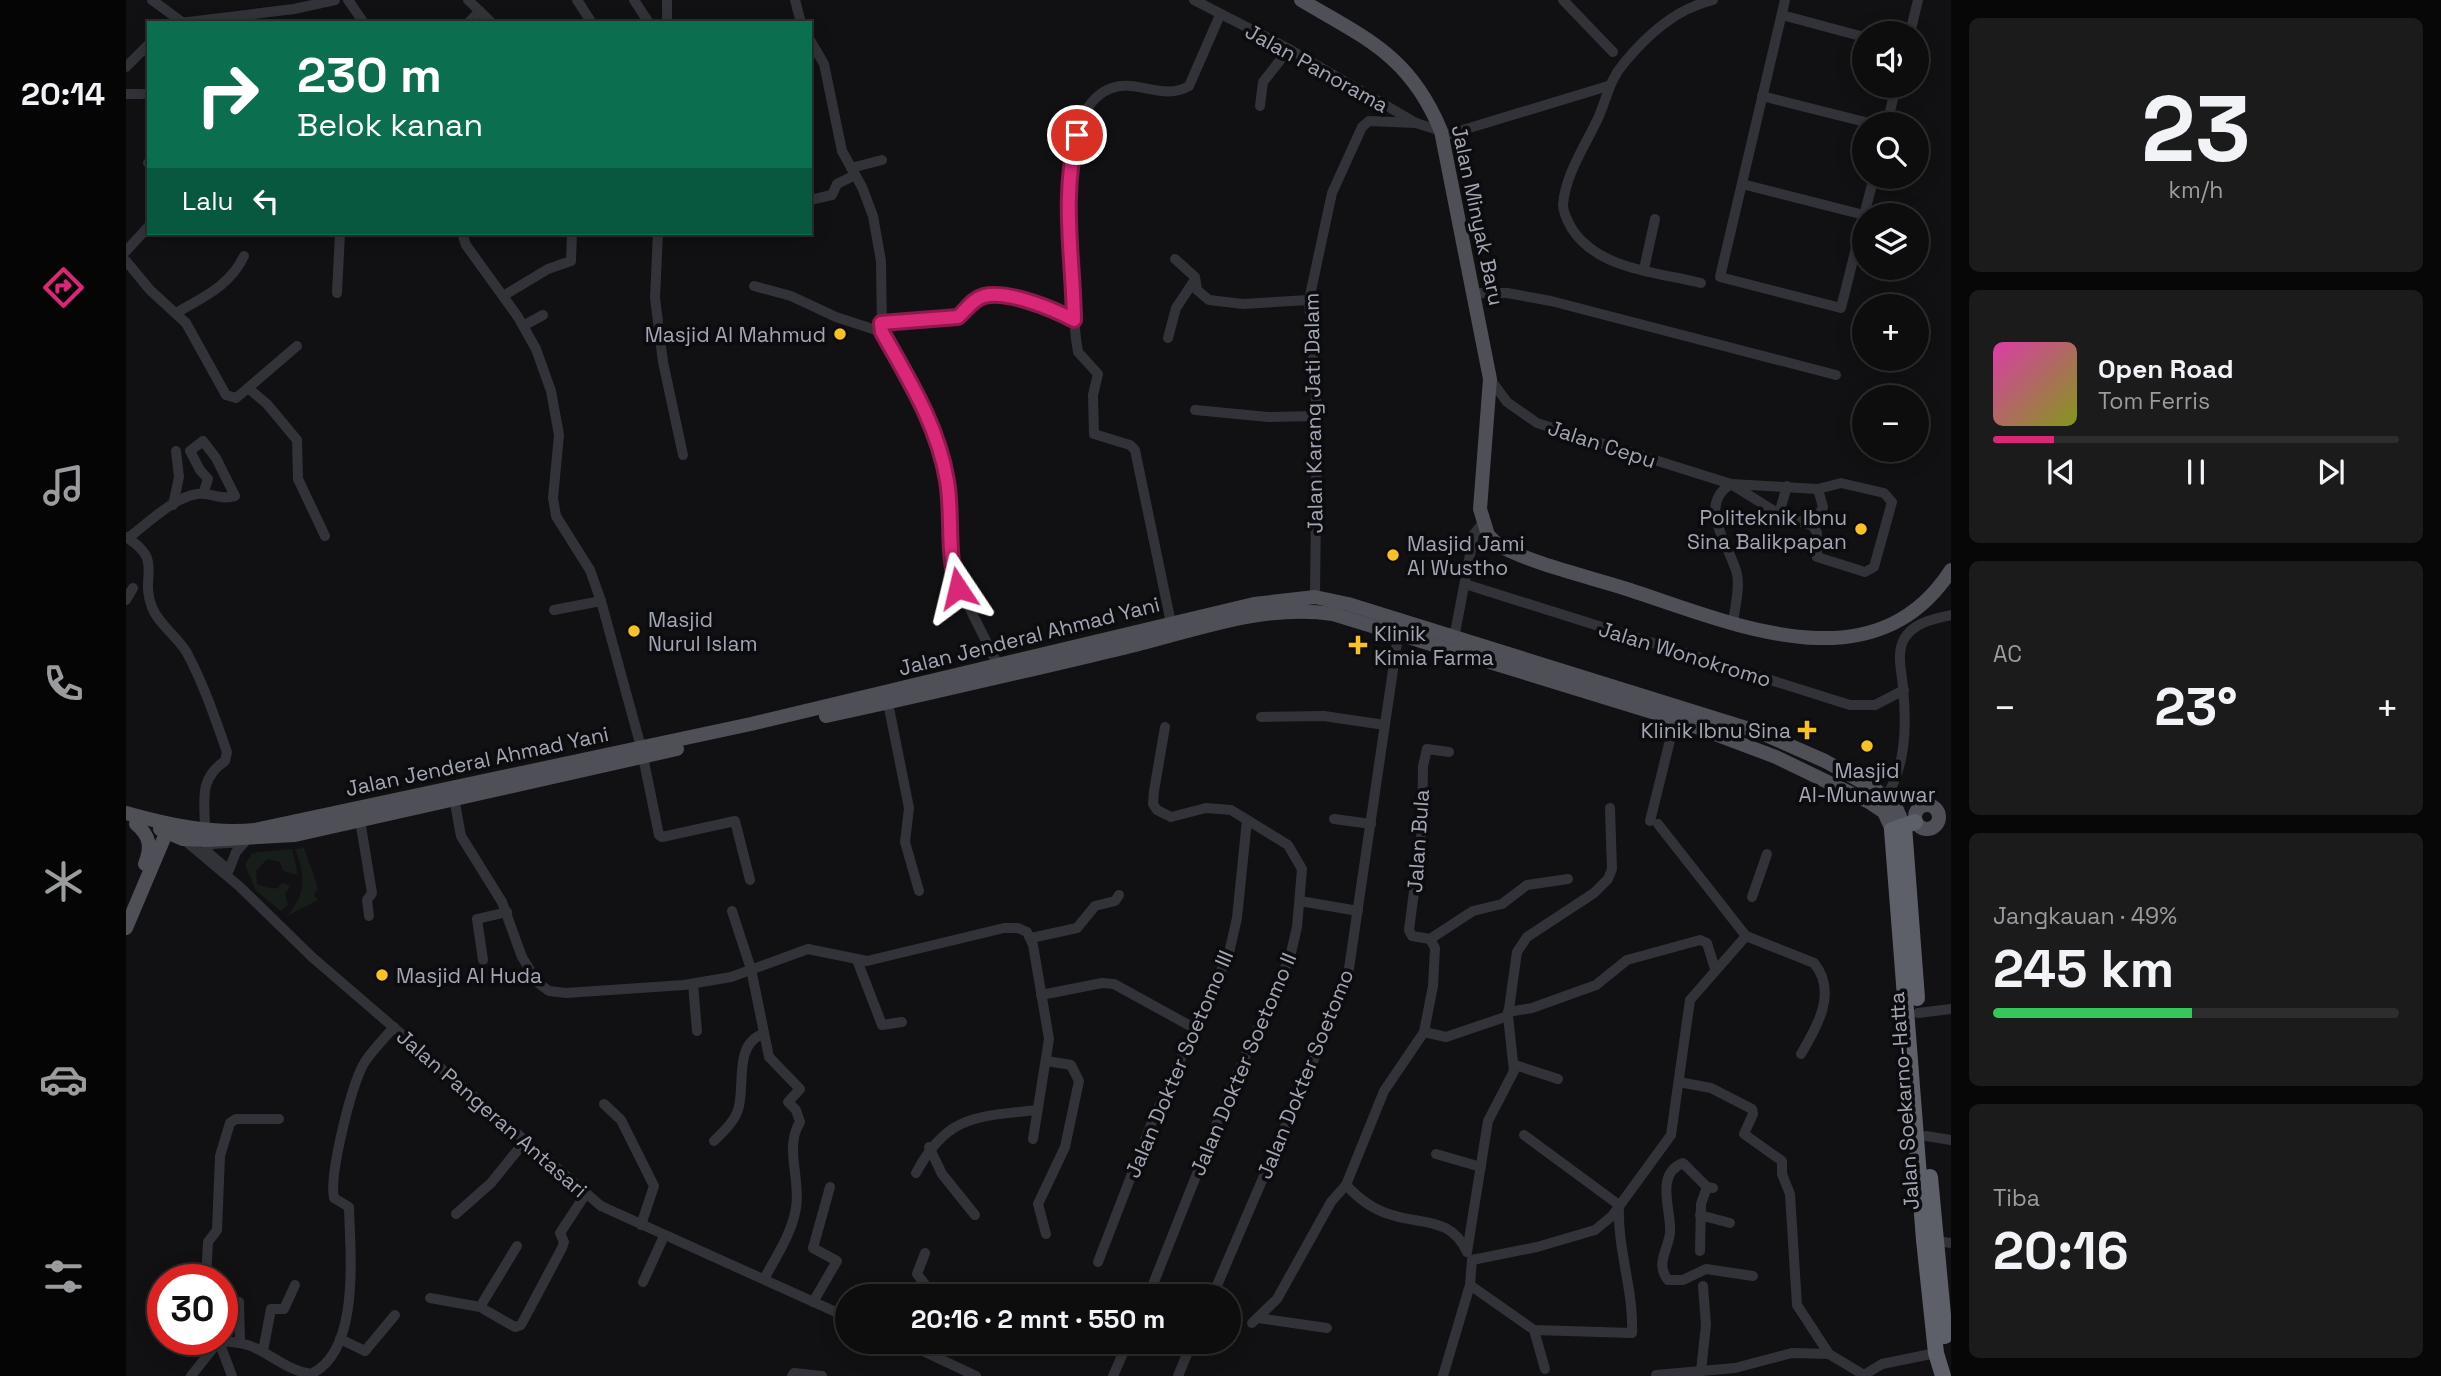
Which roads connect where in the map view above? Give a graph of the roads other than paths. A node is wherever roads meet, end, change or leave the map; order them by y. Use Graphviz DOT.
graph roads {
  1 [pos="152,0"];
  2 [pos="335,0"];
  3 [pos="348,0"];
  4 [pos="468,0"];
  5 [pos="577,0"];
  6 [pos="635,0"];
  7 [pos="667,0"];
  8 [pos="795,0"];
  9 [pos="1194,0"];
  10 [pos="1301,0"];
  11 [pos="1563,0"];
  12 [pos="1713,0"];
  13 [pos="1785,0"];
  14 [pos="1918,0"];
  15 [pos="294,9"];
  16 [pos="480,11"];
  17 [pos="1220,15"];
  18 [pos="1782,15"];
  19 [pos="180,21"];
  20 [pos="190,21"];
  21 [pos="294,21"];
  22 [pos="363,21"];
  23 [pos="470,21"];
  24 [pos="490,21"];
  25 [pos="591,21"];
  26 [pos="648,21"];
  27 [pos="667,21"];
  28 [pos="800,21"];
  29 [pos="1913,21"];
  30 [pos="1852,34"];
  31 [pos="812,43"];
  32 [pos="147,46"];
  33 [pos="1289,49"];
  34 [pos="1612,52"];
  35 [pos="126,67"];
  36 [pos="1608,86"];
  37 [pos="126,94"];
  38 [pos="143,94"];
  39 [pos="1762,96"];
  40 [pos="1260,106"];
  41 [pos="1852,119"];
  42 [pos="1416,123"];
  43 [pos="1442,134"];
  44 [pos="883,160"];
  45 [pos="853,171"];
  46 [pos="1742,184"];
  47 [pos="812,200"];
  48 [pos="1852,212"];
  49 [pos="1655,219"];
  50 [pos="147,228"];
  51 [pos="341,235"];
  52 [pos="463,235"];
  53 [pos="572,235"];
  54 [pos="661,235"];
  55 [pos="126,251"];
  56 [pos="244,256"];
  57 [pos="1175,259"];
  58 [pos="126,261"];
  59 [pos="1852,264"];
  60 [pos="1644,270"];
  61 [pos="1194,281"];
  62 [pos="1701,283"];
  63 [pos="754,286"];
  64 [pos="1232,289"];
  65 [pos="337,293"];
  66 [pos="1474,293"];
  67 [pos="503,296"];
  68 [pos="1309,300"];
  69 [pos="1231,303"];
  70 [pos="176,313"];
  71 [pos="543,315"];
  72 [pos="1074,320"];
  73 [pos="523,326"];
  74 [pos="882,327"];
  75 [pos="1168,338"];
  76 [pos="297,346"];
  77 [pos="1836,375"];
  78 [pos="1490,379"];
  79 [pos="248,388"];
  80 [pos="1195,410"];
  81 [pos="1317,416"];
  82 [pos="176,451"];
  83 [pos="683,455"];
  84 [pos="208,479"];
  85 [pos="1731,484"];
  86 [pos="1787,486"];
  87 [pos="1818,489"];
  88 [pos="203,494"];
  89 [pos="222,499"];
  90 [pos="1481,504"];
  91 [pos="173,505"];
  92 [pos="1779,514"];
  93 [pos="1483,523"];
  94 [pos="1813,526"];
  95 [pos="325,536"];
  96 [pos="127,537"];
  97 [pos="1491,539"];
  98 [pos="1951,569"];
  99 [pos="1465,584"];
  100 [pos="133,588"];
  101 [pos="1315,597"];
  102 [pos="126,600"];
  103 [pos="601,601"];
  104 [pos="554,610"];
  105 [pos="1951,615"];
  106 [pos="1171,622"];
  107 [pos="1733,622"];
  108 [pos="1398,636"];
  109 [pos="1454,638"];
  110 [pos="998,665"];
  111 [pos="1904,690"];
  112 [pos="888,702"];
  113 [pos="1679,705"];
  114 [pos="1261,717"];
  115 [pos="1675,719"];
  116 [pos="1385,725"];
  117 [pos="1165,727"];
  118 [pos="642,752"];
  119 [pos="1449,752"];
  120 [pos="454,798"];
  121 [pos="1883,802"];
  122 [pos="1951,802"];
  123 [pos="1610,808"];
  124 [pos="1940,813"];
  125 [pos="129,819"];
  126 [pos="1334,819"];
  127 [pos="360,820"];
  128 [pos="1247,820"];
  129 [pos="1371,824"];
  130 [pos="1908,827"];
  131 [pos="205,830"];
  132 [pos="167,831"];
  133 [pos="183,839"];
  134 [pos="255,840"];
  135 [pos="1767,854"];
  136 [pos="1568,878"];
  137 [pos="750,880"];
  138 [pos="239,886"];
  139 [pos="919,891"];
  140 [pos="1119,895"];
  141 [pos="1752,897"];
  142 [pos="1300,901"];
  143 [pos="126,911"];
  144 [pos="732,911"];
  145 [pos="1358,911"];
  146 [pos="507,912"];
  147 [pos="369,916"];
  148 [pos="126,928"];
  149 [pos="1745,936"];
  150 [pos="1031,938"];
  151 [pos="1430,939"];
  152 [pos="483,960"];
  153 [pos="857,960"];
  154 [pos="751,969"];
  155 [pos="1715,969"];
  156 [pos="693,984"];
  157 [pos="1041,995"];
  158 [pos="1951,1009"];
  159 [pos="1918,1013"];
  160 [pos="1508,1014"];
  161 [pos="902,1022"];
  162 [pos="394,1027"];
  163 [pos="1194,1028"];
  164 [pos="697,1031"];
  165 [pos="1424,1032"];
  166 [pos="763,1034"];
  167 [pos="1801,1054"];
  168 [pos="1047,1060"];
  169 [pos="1515,1065"];
  170 [pos="1558,1079"];
  171 [pos="1679,1082"];
  172 [pos="604,1104"];
  173 [pos="1037,1110"];
  174 [pos="279,1119"];
  175 [pos="1524,1135"];
  176 [pos="1926,1136"];
  177 [pos="1033,1139"];
  178 [pos="1951,1140"];
  179 [pos="525,1141"];
  180 [pos="714,1141"];
  181 [pos="1665,1145"];
  182 [pos="929,1147"];
  183 [pos="1436,1154"];
  184 [pos="1683,1163"];
  185 [pos="1481,1167"];
  186 [pos="916,1173"];
  187 [pos="1346,1185"];
  188 [pos="830,1187"];
  189 [pos="586,1195"];
  190 [pos="1619,1205"];
  191 [pos="456,1214"];
  192 [pos="975,1215"];
  193 [pos="1700,1215"];
  194 [pos="1730,1223"];
  195 [pos="641,1226"];
  196 [pos="1046,1234"];
  197 [pos="664,1236"];
  198 [pos="1937,1241"];
  199 [pos="517,1246"];
  200 [pos="1700,1251"];
  201 [pos="925,1253"];
  202 [pos="1469,1256"];
  203 [pos="1098,1262"];
  204 [pos="207,1264"];
  205 [pos="1753,1276"];
  206 [pos="764,1279"];
  207 [pos="643,1282"];
  208 [pos="924,1284"];
  209 [pos="1153,1284"];
  210 [pos="1218,1284"];
  211 [pos="295,1285"];
  212 [pos="1470,1285"];
  213 [pos="1703,1286"];
  214 [pos="430,1298"];
  215 [pos="239,1302"];
  216 [pos="813,1302"];
  217 [pos="480,1307"];
  218 [pos="835,1312"];
  219 [pos="395,1315"];
  220 [pos="1327,1328"];
  221 [pos="1534,1330"];
  222 [pos="340,1339"];
  223 [pos="240,1341"];
  224 [pos="263,1351"];
  225 [pos="1936,1353"];
  226 [pos="929,1354"];
  227 [pos="1123,1354"];
  228 [pos="1187,1354"];
  229 [pos="1829,1354"];
  230 [pos="207,1355"];
  231 [pos="224,1355"];
  232 [pos="1545,1369"];
  233 [pos="1701,1371"];
  234 [pos="1951,1373"];
  235 [pos="1656,1375"];
  236 [pos="191,1376"];
  237 [pos="232,1376"];
  238 [pos="792,1376"];
  239 [pos="822,1376"];
  240 [pos="976,1376"];
  241 [pos="1113,1376"];
  242 [pos="1178,1376"];
  243 [pos="1443,1376"];
  244 [pos="1943,1376"];
  1 -- 19 [label="street"];
  2 -- 15 [label="street"];
  3 -- 22 [label="street"];
  4 -- 16 [label="street"];
  5 -- 25 [label="street"];
  6 -- 26 [label="street"];
  7 -- 27 [label="street"];
  8 -- 28 [label="street"];
  9 -- 17 [label="street, Jalan Panorama"];
  10 -- 43 [label="main road, Jalan Minyak Baru"];
  11 -- 34 [label="street"];
  12 -- 36 [label="street"];
  13 -- 18 [label="street"];
  14 -- 29 [label="street"];
  15 -- 20 [label="street"];
  15 -- 21 [label="street"];
  16 -- 23 [label="street"];
  16 -- 24 [label="street"];
  17 -- 33 [label="street, Jalan Panorama"];
  17 -- 72 [label="street"];
  18 -- 30 [label="street"];
  18 -- 39 [label="street"];
  31 -- 45 [label="street"];
  32 -- 35 [label="street"];
  33 -- 40 [label="street"];
  33 -- 42 [label="street, Jalan Panorama"];
  36 -- 43 [label="street"];
  36 -- 60 [label="street"];
  37 -- 38 [label="street"];
  39 -- 41 [label="street"];
  39 -- 46 [label="street"];
  42 -- 43 [label="street, Jalan Panorama"];
  42 -- 68 [label="street, Jalan Karang Jati Dalam"];
  43 -- 66 [label="main road, Jalan Minyak Baru"];
  44 -- 45 [label="street"];
  45 -- 47 [label="street"];
  45 -- 74 [label="street"];
  46 -- 48 [label="street"];
  46 -- 59 [label="street"];
  49 -- 60 [label="street"];
  50 -- 55 [label="street"];
  51 -- 65 [label="street"];
  52 -- 67 [label="street"];
  53 -- 67 [label="street"];
  54 -- 83 [label="street"];
  56 -- 70 [label="street"];
  57 -- 61 [label="street"];
  58 -- 70 [label="street"];
  60 -- 62 [label="street"];
  61 -- 69 [label="street"];
  61 -- 75 [label="street"];
  63 -- 74 [label="street"];
  64 -- 69 [label="street"];
  66 -- 77 [label="street"];
  66 -- 78 [label="main road, Jalan Minyak Baru"];
  67 -- 73 [label="street"];
  68 -- 69 [label="street"];
  68 -- 81 [label="street, Jalan Karang Jati Dalam"];
  70 -- 79 [label="street"];
  71 -- 73 [label="street"];
  72 -- 74 [label="street"];
  72 -- 106 [label="street"];
  73 -- 103 [label="street"];
  74 -- 110 [label="street"];
  76 -- 79 [label="street"];
  78 -- 85 [label="street, Jalan Cepu"];
  78 -- 90 [label="main road, Jalan Minyak Baru"];
  79 -- 95 [label="street"];
  80 -- 81 [label="street"];
  81 -- 101 [label="street, Jalan Karang Jati Dalam"];
  82 -- 91 [label="street"];
  84 -- 88 [label="street"];
  84 -- 89 [label="street"];
  84 -- 89 [label="street"];
  85 -- 86 [label="street, Jalan Cepu"];
  85 -- 92 [label="street, Jalan Cepu"];
  85 -- 107 [label="street"];
  86 -- 87 [label="street, Jalan Cepu"];
  86 -- 92 [label="street"];
  87 -- 94 [label="street"];
  87 -- 94 [label="street, Jalan Cepu"];
  88 -- 89 [label="street"];
  88 -- 91 [label="street"];
  90 -- 93 [label="main road, Jalan Minyak Baru"];
  90 -- 97 [label="main road, Jalan Minyak Baru"];
  91 -- 96 [label="street"];
  92 -- 94 [label="street, Jalan Cepu"];
  93 -- 97 [label="main road, Jalan Minyak Baru"];
  93 -- 99 [label="street"];
  96 -- 131 [label="street"];
  97 -- 107 [label="main road"];
  98 -- 107 [label="main road"];
  99 -- 109 [label="street"];
  99 -- 111 [label="street, Jalan Wonokromo"];
  100 -- 102 [label="street"];
  101 -- 106 [label="main road, Jalan Jenderal Ahmad Yani"];
  101 -- 109 [label="main road, Jalan Jenderal Ahmad Yani"];
  103 -- 104 [label="street"];
  103 -- 118 [label="street"];
  105 -- 111 [label="street"];
  106 -- 110 [label="main road, Jalan Jenderal Ahmad Yani"];
  108 -- 112 [label="main road, Jalan Jenderal Ahmad Yani"];
  108 -- 115 [label="main road, Jalan Jenderal Ahmad Yani"];
  108 -- 116 [label="street, Jalan Dokter Soetomo"];
  109 -- 113 [label="main road, Jalan Jenderal Ahmad Yani"];
  110 -- 118 [label="main road, Jalan Jenderal Ahmad Yani"];
  111 -- 121 [label="street"];
  112 -- 118 [label="main road, Jalan Jenderal Ahmad Yani"];
  112 -- 139 [label="street"];
  113 -- 115 [label="street"];
  113 -- 121 [label="main road, Jalan Jenderal Ahmad Yani"];
  114 -- 116 [label="street"];
  115 -- 121 [label="main road, Jalan Jenderal Ahmad Yani"];
  115 -- 149 [label="street"];
  116 -- 129 [label="street, Jalan Dokter Soetomo"];
  117 -- 128 [label="street, Jalan Dokter Soetomo II"];
  118 -- 120 [label="main road, Jalan Jenderal Ahmad Yani"];
  118 -- 131 [label="main road, Jalan Jenderal Ahmad Yani"];
  118 -- 137 [label="street"];
  119 -- 151 [label="street, Jalan Bula"];
  120 -- 127 [label="main road, Jalan Jenderal Ahmad Yani"];
  120 -- 146 [label="street"];
  121 -- 124 [label="main road"];
  121 -- 130 [label="main road"];
  122 -- 124 [label="main road"];
  123 -- 160 [label="street"];
  124 -- 130 [label="main road"];
  124 -- 130 [label="main road"];
  125 -- 131 [label="main road, Jalan Jenderal Ahmad Yani"];
  125 -- 132 [label="main road, Jalan Jenderal Ahmad Yani"];
  125 -- 143 [label="main road"];
  126 -- 129 [label="street"];
  127 -- 134 [label="main road, Jalan Jenderal Ahmad Yani"];
  127 -- 147 [label="street"];
  128 -- 142 [label="street, Jalan Dokter Soetomo II"];
  128 -- 163 [label="street, Jalan Dokter Soetomo III"];
  129 -- 145 [label="street, Jalan Dokter Soetomo"];
  130 -- 159 [label="highway, Jalan Soekarno-Hatta"];
  130 -- 198 [label="highway, Jalan Soekarno-Hatta"];
  132 -- 133 [label="main road, Jalan Jenderal Ahmad Yani"];
  132 -- 148 [label="main road"];
  133 -- 134 [label="main road, Jalan Jenderal Ahmad Yani"];
  133 -- 138 [label="street, Jalan Pangeran Antasari"];
  134 -- 138 [label="street"];
  135 -- 141 [label="street"];
  136 -- 151 [label="street"];
  138 -- 162 [label="street, Jalan Pangeran Antasari"];
  140 -- 150 [label="street"];
  142 -- 145 [label="street"];
  142 -- 209 [label="street, Jalan Dokter Soetomo II"];
  144 -- 154 [label="street"];
  145 -- 210 [label="street, Jalan Dokter Soetomo"];
  146 -- 152 [label="street"];
  146 -- 156 [label="street"];
  149 -- 155 [label="street"];
  149 -- 167 [label="street"];
  150 -- 153 [label="street"];
  150 -- 157 [label="street"];
  151 -- 165 [label="street"];
  153 -- 154 [label="street"];
  153 -- 161 [label="street"];
  154 -- 156 [label="street"];
  154 -- 166 [label="street"];
  155 -- 160 [label="street"];
  155 -- 171 [label="street"];
  156 -- 164 [label="street"];
  157 -- 163 [label="street"];
  157 -- 168 [label="street"];
  158 -- 159 [label="street"];
  159 -- 176 [label="highway, Jalan Soekarno-Hatta"];
  160 -- 165 [label="street"];
  160 -- 169 [label="street"];
  162 -- 179 [label="street, Jalan Pangeran Antasari"];
  162 -- 222 [label="street"];
  163 -- 203 [label="street, Jalan Dokter Soetomo III"];
  165 -- 187 [label="street"];
  166 -- 180 [label="street"];
  166 -- 206 [label="street"];
  168 -- 173 [label="street"];
  168 -- 196 [label="street"];
  169 -- 170 [label="street"];
  169 -- 185 [label="street"];
  171 -- 181 [label="street"];
  171 -- 229 [label="street"];
  172 -- 195 [label="street"];
  173 -- 177 [label="street"];
  173 -- 182 [label="street"];
  174 -- 204 [label="street"];
  175 -- 190 [label="street"];
  176 -- 178 [label="street"];
  176 -- 198 [label="highway, Jalan Soekarno-Hatta"];
  179 -- 189 [label="street, Jalan Pangeran Antasari"];
  179 -- 191 [label="street"];
  181 -- 184 [label="street"];
  181 -- 190 [label="street"];
  182 -- 186 [label="street"];
  182 -- 192 [label="street"];
  183 -- 185 [label="street"];
  184 -- 193 [label="street"];
  184 -- 205 [label="street"];
  185 -- 202 [label="street"];
  187 -- 202 [label="street"];
  187 -- 220 [label="street"];
  188 -- 216 [label="street"];
  189 -- 195 [label="street, Jalan Pangeran Antasari"];
  189 -- 217 [label="street"];
  190 -- 202 [label="street"];
  190 -- 221 [label="street"];
  193 -- 194 [label="street"];
  193 -- 200 [label="street"];
  195 -- 197 [label="street, Jalan Pangeran Antasari"];
  197 -- 206 [label="street, Jalan Pangeran Antasari"];
  197 -- 207 [label="street"];
  198 -- 225 [label="highway, Jalan Soekarno-Hatta"];
  198 -- 234 [label="highway, Jalan Soekarno-Hatta"];
  199 -- 217 [label="street"];
  201 -- 208 [label="street"];
  202 -- 212 [label="street"];
  206 -- 216 [label="street, Jalan Pangeran Antasari"];
  211 -- 224 [label="street"];
  212 -- 221 [label="street"];
  212 -- 243 [label="street"];
  213 -- 233 [label="street"];
  214 -- 217 [label="street"];
  215 -- 223 [label="street"];
  216 -- 218 [label="street, Jalan Pangeran Antasari"];
  219 -- 222 [label="street"];
  221 -- 232 [label="street"];
  222 -- 224 [label="street"];
  223 -- 224 [label="street"];
  225 -- 229 [label="street"];
  225 -- 244 [label="highway, Jalan Soekarno-Hatta"];
  226 -- 240 [label="street"];
  227 -- 241 [label="street"];
  228 -- 242 [label="street"];
  229 -- 233 [label="street"];
  230 -- 236 [label="street"];
  231 -- 237 [label="street"];
  233 -- 235 [label="street"];
  238 -- 239 [label="street"];
}
